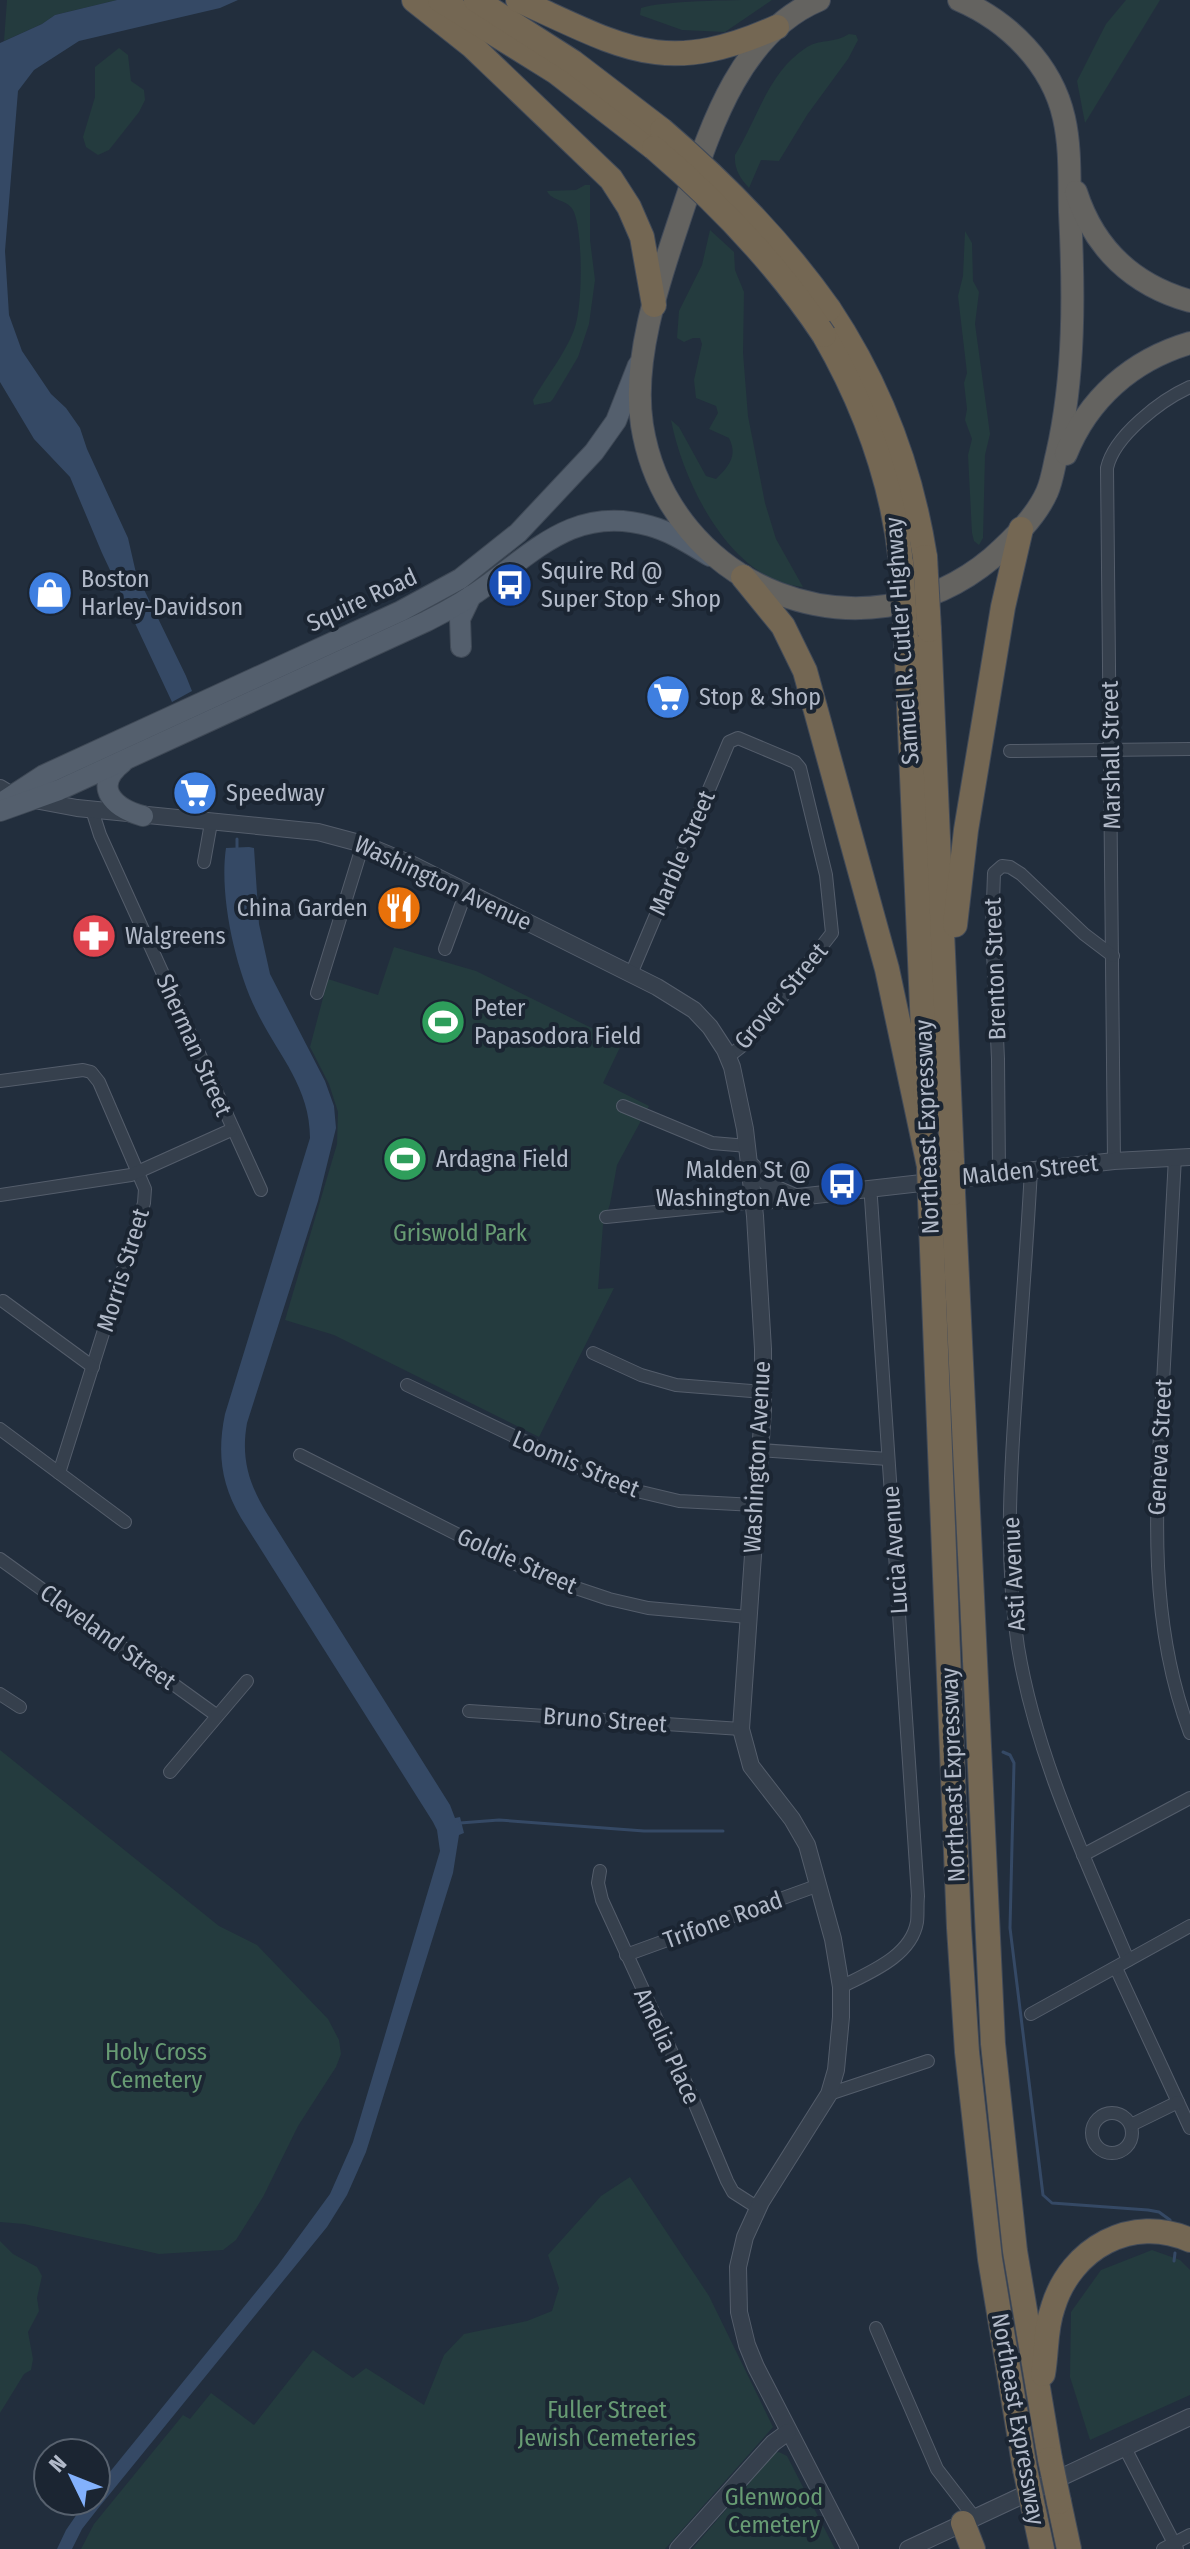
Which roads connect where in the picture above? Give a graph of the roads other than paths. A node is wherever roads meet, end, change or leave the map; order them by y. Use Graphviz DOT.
graph roads {
  1 [pos="414,0"];
  2 [pos="440,0"];
  3 [pos="476,0"];
  4 [pos="518,0"];
  5 [pos="819,0"];
  6 [pos="959,0"];
  7 [pos="777,27"];
  8 [pos="658,139"];
  9 [pos="1069,155"];
  10 [pos="1190,301"];
  11 [pos="654,305"];
  12 [pos="1190,343"];
  13 [pos="645,348"];
  14 [pos="1190,387"];
  15 [pos="1048,491"];
  16 [pos="1021,529"];
  17 [pos="913,559"];
  18 [pos="738,574"];
  19 [pos="471,596"];
  20 [pos="461,647"];
  21 [pos="738,738"];
  22 [pos="1190,749"];
  23 [pos="1010,751"];
  24 [pos="1111,752"];
  25 [pos="129,758"];
  26 [pos="9,800"];
  27 [pos="92,810"];
  28 [pos="143,816"];
  29 [pos="211,823"];
  30 [pos="363,844"];
  31 [pos="204,862"];
  32 [pos="466,892"];
  33 [pos="445,949"];
  34 [pos="1113,956"];
  35 [pos="631,974"];
  36 [pos="317,993"];
  37 [pos="933,996"];
  38 [pos="728,1057"];
  39 [pos="0,1081"];
  40 [pos="623,1106"];
  41 [pos="231,1130"];
  42 [pos="749,1153"];
  43 [pos="1182,1157"];
  44 [pos="1114,1161"];
  45 [pos="940,1164"];
  46 [pos="1031,1170"];
  47 [pos="138,1173"];
  48 [pos="999,1173"];
  49 [pos="261,1190"];
  50 [pos="871,1193"];
  51 [pos="0,1195"];
  52 [pos="941,1196"];
  53 [pos="799,1197"];
  54 [pos="754,1202"];
  55 [pos="606,1217"];
  56 [pos="3,1301"];
  57 [pos="593,1353"];
  58 [pos="93,1367"];
  59 [pos="407,1385"];
  60 [pos="764,1392"];
  61 [pos="0,1429"];
  62 [pos="760,1450"];
  63 [pos="300,1455"];
  64 [pos="888,1459"];
  65 [pos="59,1473"];
  66 [pos="755,1505"];
  67 [pos="125,1522"];
  68 [pos="0,1559"];
  69 [pos="748,1617"];
  70 [pos="247,1681"];
  71 [pos="0,1694"];
  72 [pos="20,1707"];
  73 [pos="469,1711"];
  74 [pos="216,1715"];
  75 [pos="741,1729"];
  76 [pos="1190,1733"];
  77 [pos="170,1772"];
  78 [pos="1190,1798"];
  79 [pos="1083,1855"];
  80 [pos="600,1871"];
  81 [pos="819,1885"];
  82 [pos="1190,1926"];
  83 [pos="626,1955"];
  84 [pos="1128,1960"];
  85 [pos="1116,1968"];
  86 [pos="841,1987"];
  87 [pos="1031,2014"];
  88 [pos="928,2061"];
  89 [pos="829,2094"];
  90 [pos="1178,2102"];
  91 [pos="1131,2125"];
  92 [pos="1190,2128"];
  93 [pos="758,2208"];
  94 [pos="1190,2240"];
  95 [pos="876,2328"];
  96 [pos="1039,2400"];
  97 [pos="1190,2417"];
  98 [pos="788,2432"];
  99 [pos="1125,2448"];
  100 [pos="969,2520"];
  101 [pos="1190,2535"];
  102 [pos="1171,2547"];
  103 [pos="678,2549"];
  104 [pos="850,2549"];
  105 [pos="908,2549"];
  106 [pos="973,2549"];
  107 [pos="1042,2549"];
  108 [pos="1069,2549"];
  1 -- 11 [label="highway"];
  2 -- 8 [label="highway, Samuel R. Cutler Highway"];
  3 -- 8 [label="highway, Samuel R. Cutler Highway"];
  4 -- 7 [label="highway"];
  5 -- 7 [label="highway"];
  6 -- 9 [label="highway"];
  7 -- 11 [label="highway"];
  8 -- 17 [label="highway, Samuel R. Cutler Highway, bridge"];
  8 -- 17 [label="highway, Samuel R. Cutler Highway, bridge"];
  9 -- 10 [label="highway"];
  9 -- 15 [label="highway"];
  11 -- 13 [label="highway"];
  12 -- 15 [label="highway"];
  13 -- 18 [label="highway"];
  13 -- 26 [label="main road, Squire Road"];
  14 -- 24 [label="street, Marshall Street"];
  15 -- 16 [label="highway"];
  16 -- 18 [label="highway"];
  16 -- 37 [label="highway"];
  17 -- 37 [label="highway, Samuel R. Cutler Highway, bridge"];
  18 -- 19 [label="main road, Squire Road"];
  18 -- 45 [label="highway"];
  19 -- 20 [label="main road"];
  19 -- 25 [label="main road, Squire Road"];
  21 -- 35 [label="street, Marble Street"];
  21 -- 38 [label="street, Grover Street"];
  22 -- 24 [label="street"];
  23 -- 24 [label="street"];
  24 -- 34 [label="street, Marshall Street"];
  25 -- 26 [label="main road, Squire Road"];
  25 -- 28 [label="main road"];
  26 -- 27 [label="street, Washington Avenue"];
  27 -- 28 [label="street, Washington Avenue"];
  27 -- 41 [label="street, Sherman Street"];
  28 -- 29 [label="street, Washington Avenue"];
  29 -- 30 [label="street, Washington Avenue"];
  29 -- 31 [label="street"];
  30 -- 32 [label="street, Washington Avenue"];
  30 -- 36 [label="street"];
  32 -- 33 [label="street"];
  32 -- 35 [label="street, Washington Avenue"];
  34 -- 44 [label="street, Marshall Street"];
  34 -- 48 [label="street, Brenton Street"];
  35 -- 38 [label="street, Washington Avenue"];
  37 -- 45 [label="highway, Northeast Expressway"];
  38 -- 42 [label="street, Washington Avenue"];
  39 -- 47 [label="street, Morris Street"];
  40 -- 42 [label="street"];
  41 -- 47 [label="street"];
  41 -- 49 [label="street, Sherman Street"];
  42 -- 53 [label="street"];
  42 -- 54 [label="street, Washington Avenue"];
  43 -- 44 [label="street, Malden Street"];
  43 -- 76 [label="street, Geneva Street"];
  44 -- 46 [label="street, Malden Street"];
  45 -- 52 [label="highway, Northeast Expressway, bridge"];
  46 -- 48 [label="street, Malden Street"];
  46 -- 79 [label="street, Asti Avenue"];
  47 -- 51 [label="street"];
  47 -- 58 [label="street, Morris Street"];
  48 -- 50 [label="street, Malden Street"];
  50 -- 53 [label="street, Malden Street"];
  50 -- 64 [label="street, Lucia Avenue"];
  52 -- 96 [label="highway, Northeast Expressway"];
  52 -- 107 [label="highway, Northeast Expressway, bridge"];
  53 -- 54 [label="street, Malden Street"];
  54 -- 55 [label="street, Malden Street"];
  54 -- 60 [label="street, Washington Avenue"];
  56 -- 58 [label="street"];
  57 -- 60 [label="street"];
  58 -- 65 [label="street, Morris Street"];
  59 -- 66 [label="street, Loomis Street"];
  60 -- 62 [label="street, Washington Avenue"];
  61 -- 65 [label="street"];
  62 -- 64 [label="street"];
  62 -- 66 [label="street, Washington Avenue"];
  63 -- 69 [label="street, Goldie Street"];
  64 -- 86 [label="street, Lucia Avenue"];
  65 -- 67 [label="street"];
  66 -- 69 [label="street, Washington Avenue"];
  68 -- 74 [label="street, Cleveland Street"];
  69 -- 75 [label="street, Washington Avenue"];
  70 -- 74 [label="street"];
  71 -- 72 [label="street"];
  73 -- 75 [label="street, Bruno Street"];
  74 -- 77 [label="street"];
  75 -- 81 [label="street, Washington Avenue"];
  78 -- 79 [label="street"];
  79 -- 84 [label="street, Asti Avenue"];
  80 -- 83 [label="street, Amelia Place"];
  81 -- 83 [label="street, Trifone Road"];
  81 -- 86 [label="street, Washington Avenue"];
  82 -- 84 [label="street"];
  83 -- 93 [label="street, Amelia Place"];
  84 -- 85 [label="street"];
  85 -- 87 [label="street"];
  85 -- 90 [label="street"];
  86 -- 89 [label="street, Washington Avenue"];
  88 -- 89 [label="street"];
  89 -- 93 [label="street, Washington Avenue"];
  90 -- 91 [label="street"];
  90 -- 92 [label="street"];
  93 -- 98 [label="street, Washington Avenue"];
  94 -- 96 [label="highway"];
  95 -- 100 [label="street"];
  96 -- 108 [label="highway, Northeast Expressway, bridge"];
  97 -- 99 [label="street"];
  98 -- 103 [label="street"];
  98 -- 104 [label="street, Washington Avenue"];
  99 -- 100 [label="street"];
  99 -- 102 [label="street"];
  100 -- 105 [label="street"];
  100 -- 106 [label="highway"];
  101 -- 102 [label="street"];
}
